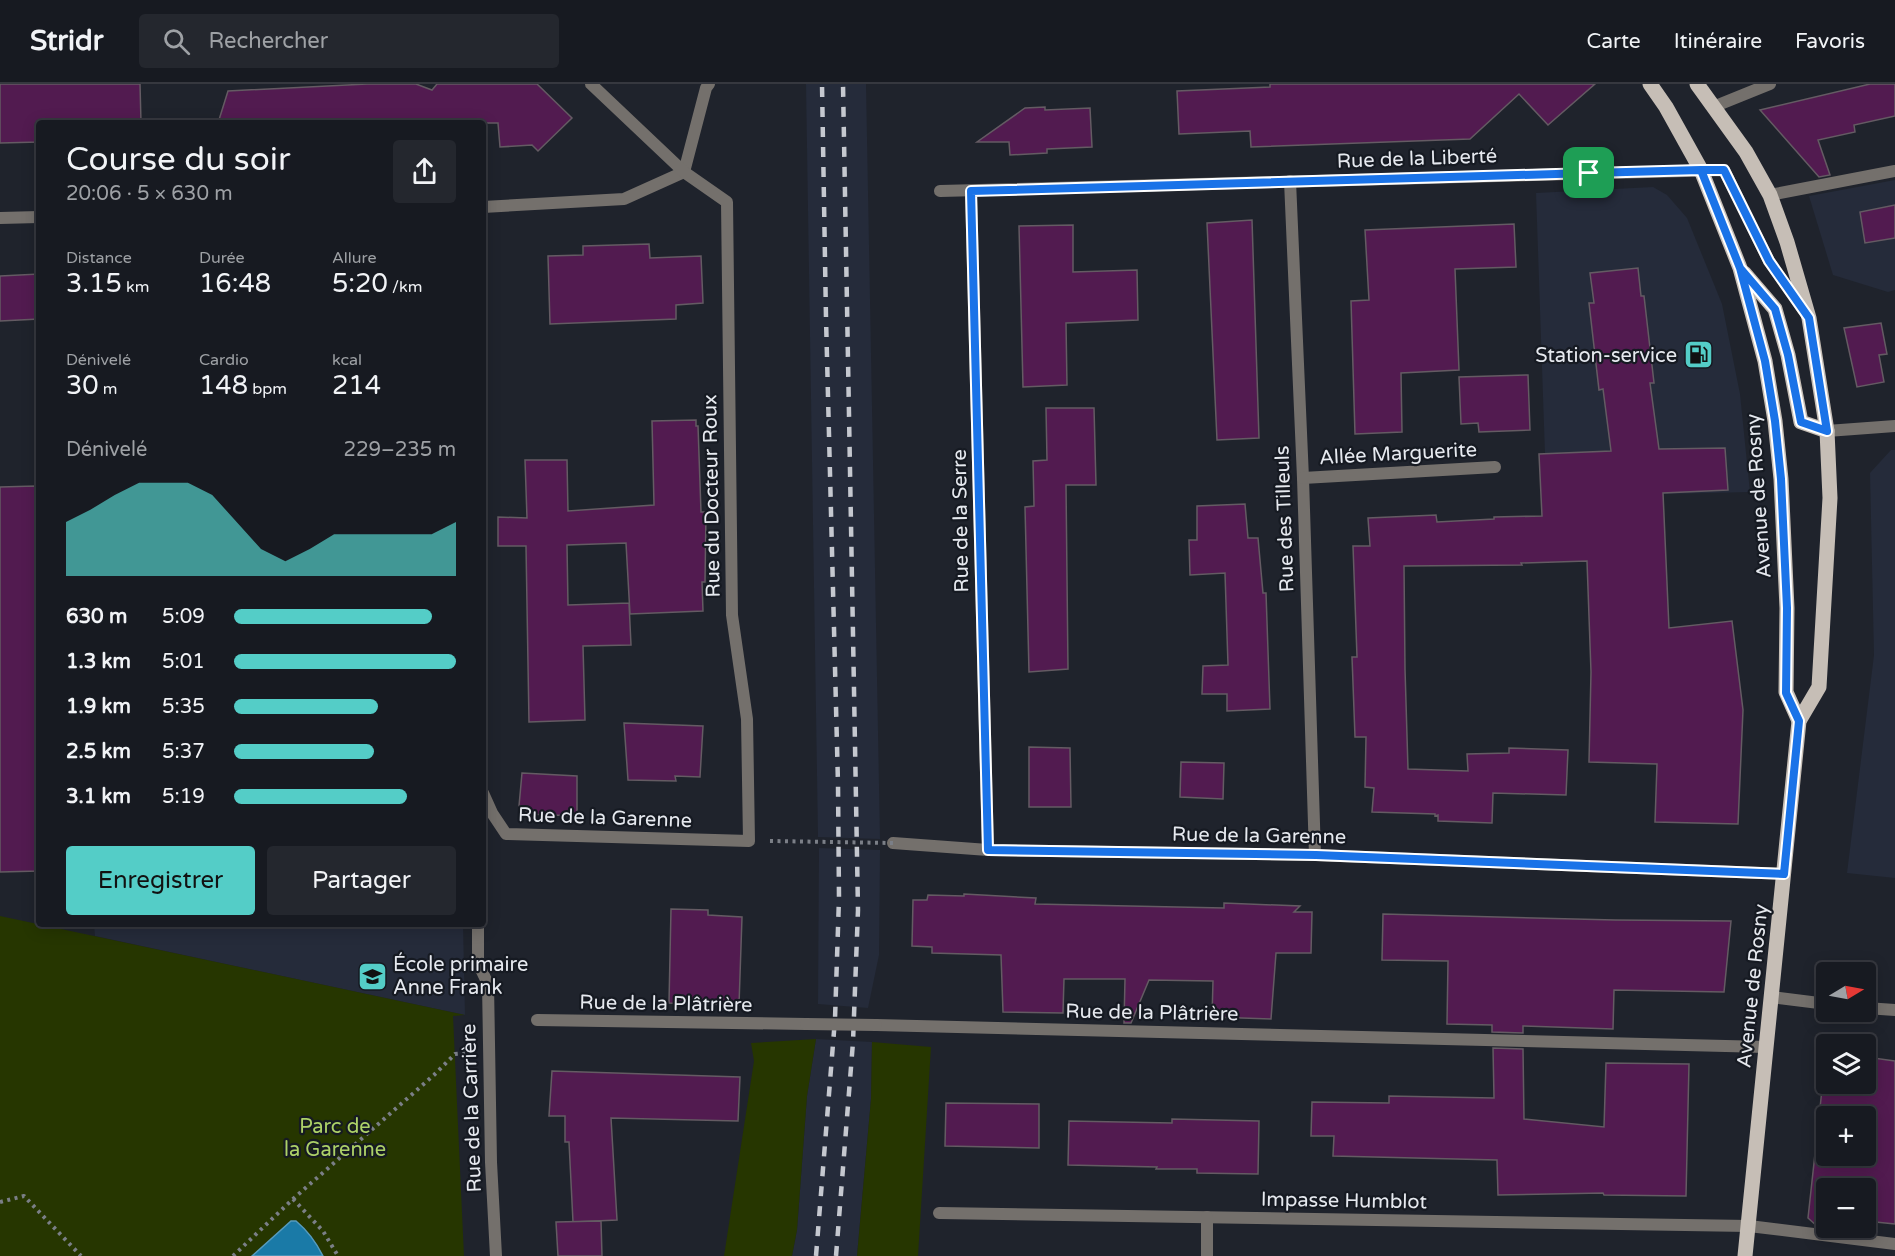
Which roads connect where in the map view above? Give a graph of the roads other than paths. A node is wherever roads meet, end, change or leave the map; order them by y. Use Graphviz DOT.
graph roads {
  1 [pos="591,84"];
  2 [pos="710,84"];
  3 [pos="1650,84"];
  4 [pos="1697,84"];
  5 [pos="1770,84"];
  6 [pos="1713,107"];
  7 [pos="1701,170"];
  8 [pos="1895,171"];
  9 [pos="684,172"];
  10 [pos="1290,181"];
  11 [pos="940,191"];
  12 [pos="971,191"];
  13 [pos="1770,195"];
  14 [pos="486,207"];
  15 [pos="36,217"];
  16 [pos="0,218"];
  17 [pos="1740,268"];
  18 [pos="1809,318"];
  19 [pos="1895,426"];
  20 [pos="1827,431"];
  21 [pos="1495,467"];
  22 [pos="1303,478"];
  23 [pos="1799,721"];
  24 [pos="486,800"];
  25 [pos="749,841"];
  26 [pos="893,843"];
  27 [pos="988,850"];
  28 [pos="1316,855"];
  29 [pos="1784,874"];
  30 [pos="478,927"];
  31 [pos="1771,997"];
  32 [pos="1816,1003"];
  33 [pos="1876,1009"];
  34 [pos="1895,1010"];
  35 [pos="537,1020"];
  36 [pos="1766,1047"];
  37 [pos="939,1213"];
  38 [pos="1207,1217"];
  39 [pos="1749,1226"];
  40 [pos="1895,1244"];
  41 [pos="496,1256"];
  42 [pos="1207,1256"];
  43 [pos="1745,1256"];
  1 -- 9 [label="street"];
  2 -- 9 [label="street"];
  3 -- 7 [label="main road, Avenue de Rosny"];
  4 -- 6 [label="main road, Avenue de Rosny"];
  5 -- 6 [label="street"];
  6 -- 13 [label="main road, Avenue de Rosny"];
  7 -- 10 [label="street, Rue de la Liberté"];
  7 -- 17 [label="main road, Avenue de Rosny"];
  7 -- 18 [label="street, Rue de la Liberté"];
  8 -- 13 [label="street"];
  9 -- 14 [label="street"];
  9 -- 25 [label="street, Rue du Docteur Roux"];
  10 -- 12 [label="street, Rue de la Liberté"];
  10 -- 22 [label="street, Rue des Tilleuls"];
  11 -- 12 [label="street, Rue de la Liberté"];
  12 -- 27 [label="street, Rue de la Serre"];
  13 -- 18 [label="main road, Avenue de Rosny"];
  15 -- 16 [label="street"];
  17 -- 20 [label="main road, Avenue de Rosny"];
  17 -- 23 [label="main road, Avenue de Rosny"];
  18 -- 20 [label="main road, Avenue de Rosny"];
  19 -- 20 [label="street"];
  20 -- 23 [label="main road, Avenue de Rosny"];
  21 -- 22 [label="street, Allée Marguerite"];
  22 -- 28 [label="street, Rue des Tilleuls"];
  23 -- 29 [label="main road, Avenue de Rosny"];
  24 -- 25 [label="street, Rue de la Garenne"];
  26 -- 27 [label="street, Rue de la Garenne"];
  27 -- 28 [label="street, Rue de la Garenne"];
  28 -- 29 [label="street, Rue de la Garenne"];
  29 -- 31 [label="main road, Avenue de Rosny"];
  30 -- 41 [label="street, Rue de la Carrière"];
  31 -- 32 [label="street"];
  31 -- 36 [label="main road, Avenue de Rosny"];
  33 -- 34 [label="street"];
  35 -- 36 [label="street, Rue de la Plâtrière, bridge"];
  36 -- 39 [label="main road, Avenue de Rosny"];
  37 -- 38 [label="street, Impasse Humblot"];
  38 -- 39 [label="street, Impasse Humblot"];
  38 -- 42 [label="street"];
  39 -- 40 [label="street, Impasse Humblot"];
  39 -- 43 [label="main road, Avenue de Rosny"];
}
